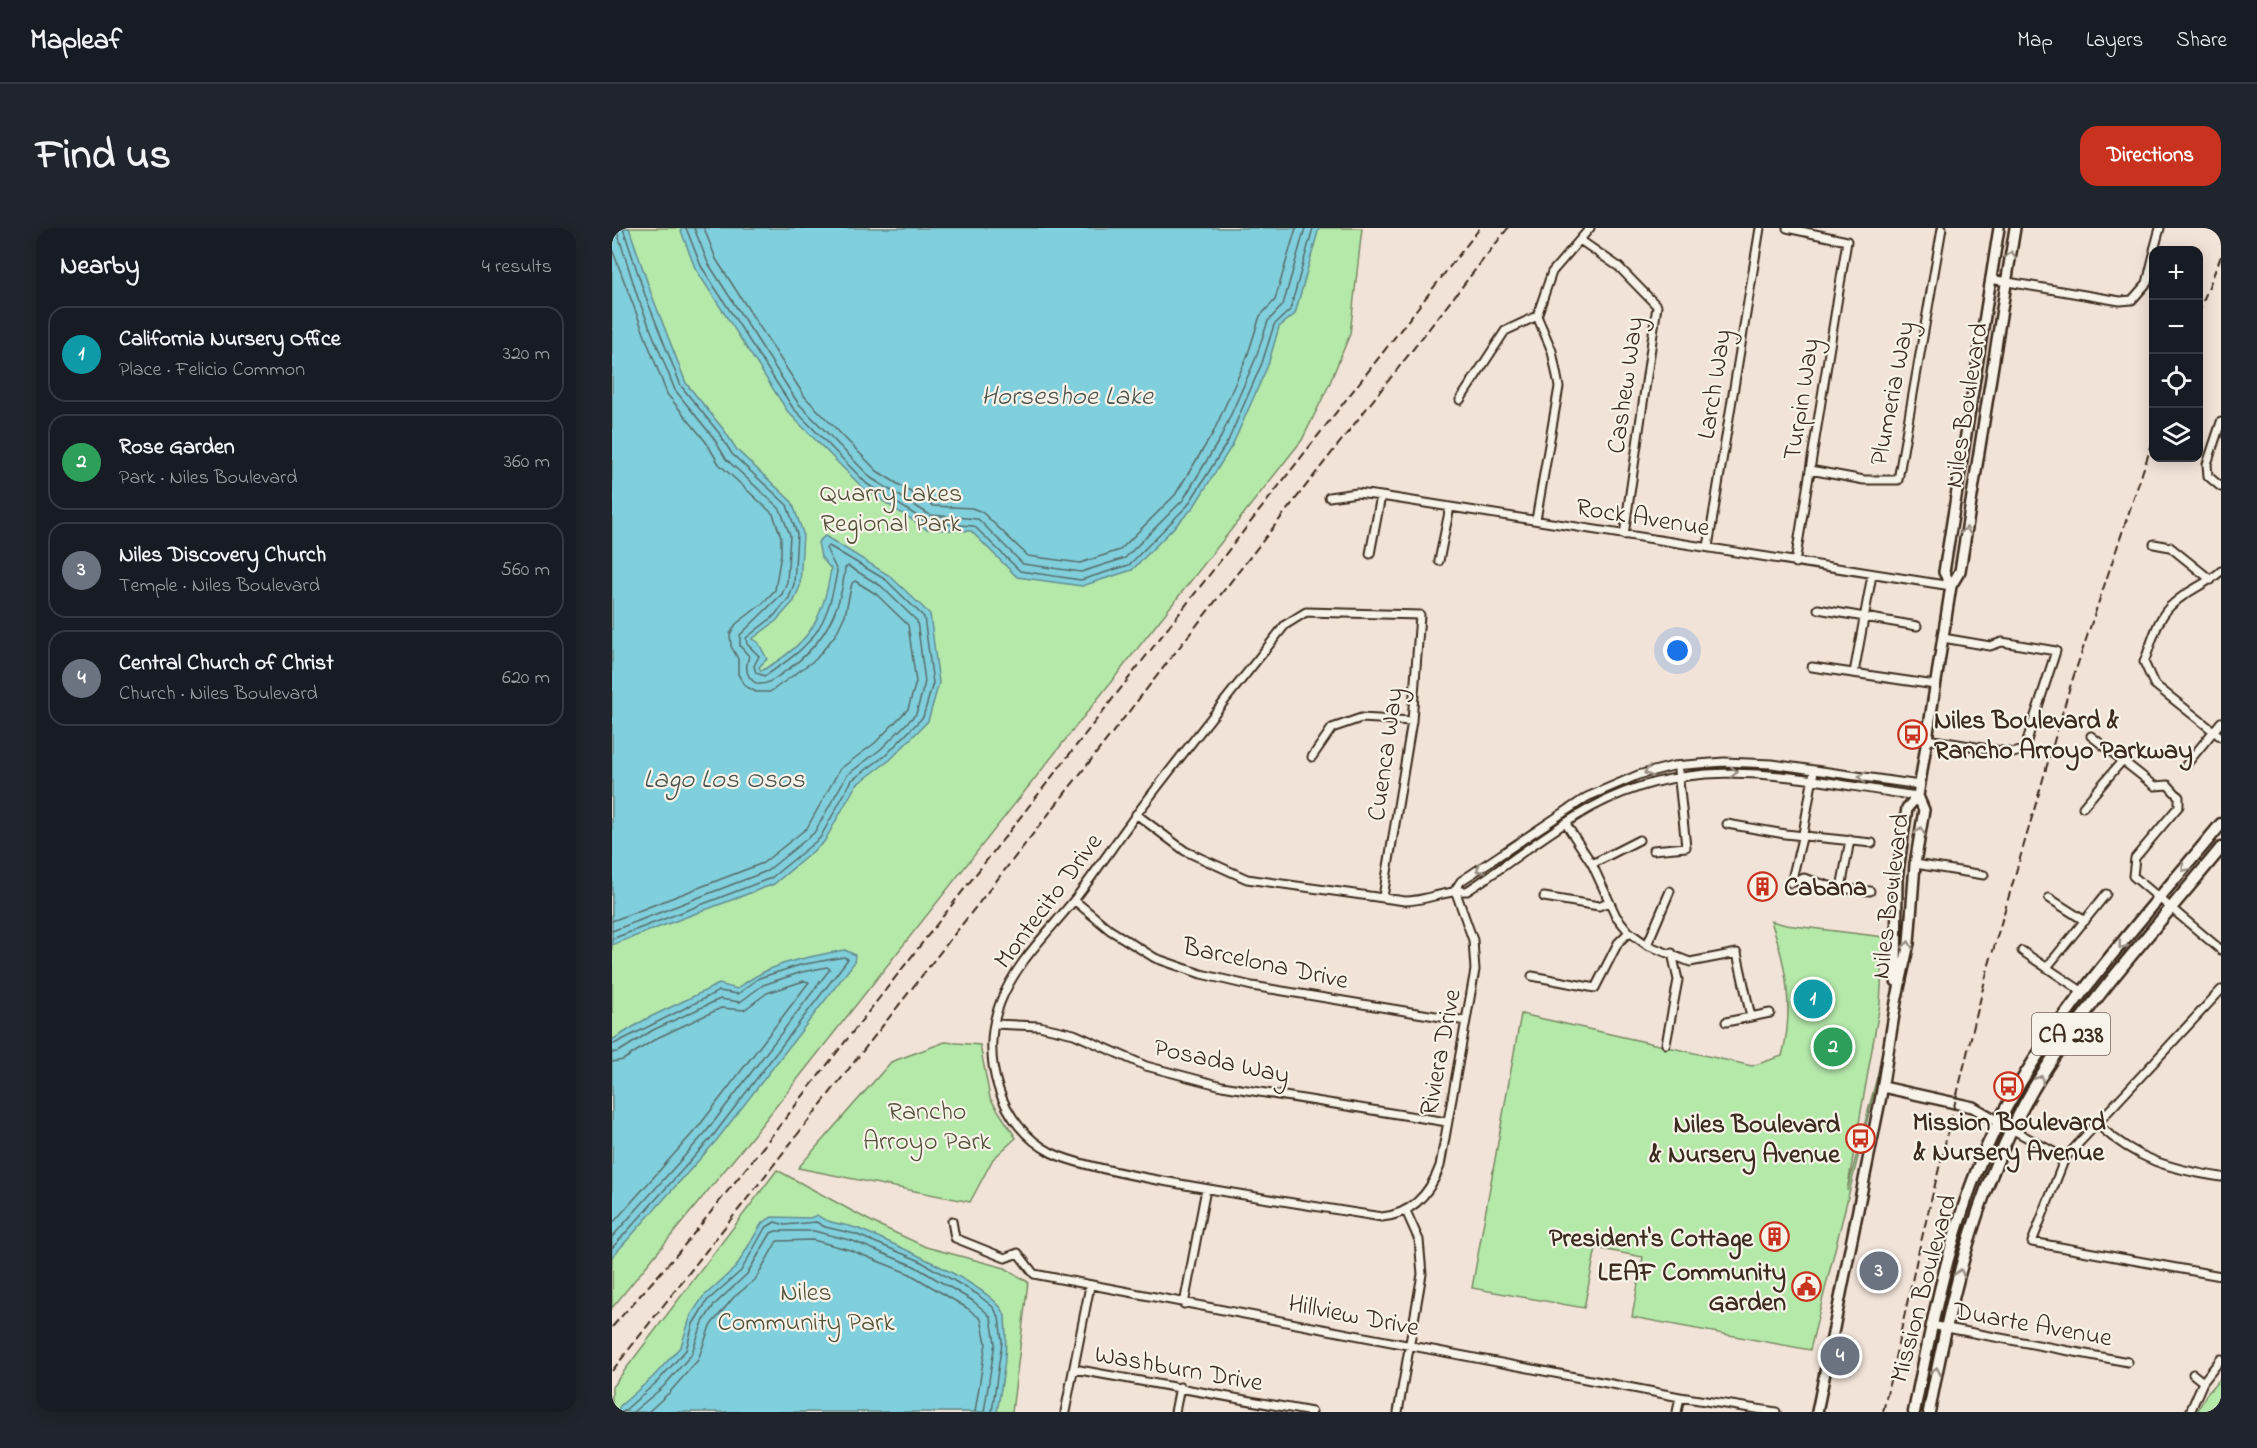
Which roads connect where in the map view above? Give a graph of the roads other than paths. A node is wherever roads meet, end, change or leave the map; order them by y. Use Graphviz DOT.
graph roads {
  1 [pos="1590,228"];
  2 [pos="1760,228"];
  3 [pos="1787,228"];
  4 [pos="1942,228"];
  5 [pos="1999,228"];
  6 [pos="2015,228"];
  7 [pos="2160,228"];
  8 [pos="1580,240"];
  9 [pos="2156,246"];
  10 [pos="2149,274"];
  11 [pos="1990,279"];
  12 [pos="2006,282"];
  13 [pos="1537,316"];
  14 [pos="1460,400"];
  15 [pos="2221,422"];
  16 [pos="1810,470"];
  17 [pos="2221,487"];
  18 [pos="1381,496"];
  19 [pos="1329,497"];
  20 [pos="1450,507"];
  21 [pos="1536,520"];
  22 [pos="1624,535"];
  23 [pos="2154,543"];
  24 [pos="1708,547"];
  25 [pos="1370,554"];
  26 [pos="1439,561"];
  27 [pos="1795,563"];
  28 [pos="2221,571"];
  29 [pos="1872,575"];
  30 [pos="2211,580"];
  31 [pos="1950,586"];
  32 [pos="1818,609"];
  33 [pos="1420,615"];
  34 [pos="1864,617"];
  35 [pos="1917,626"];
  36 [pos="1942,638"];
  37 [pos="1812,667"];
  38 [pos="1854,674"];
  39 [pos="1935,685"];
  40 [pos="1412,721"];
  41 [pos="2221,722"];
  42 [pos="2214,731"];
  43 [pos="2091,736"];
  44 [pos="2221,737"];
  45 [pos="1927,739"];
  46 [pos="1312,757"];
  47 [pos="2122,761"];
  48 [pos="2186,765"];
  49 [pos="1678,766"];
  50 [pos="1814,771"];
  51 [pos="1678,776"];
  52 [pos="1812,782"];
  53 [pos="1920,784"];
  54 [pos="1918,796"];
  55 [pos="2083,807"];
  56 [pos="1136,814"];
  57 [pos="1566,824"];
  58 [pos="1727,824"];
  59 [pos="2221,824"];
  60 [pos="1803,834"];
  61 [pos="1639,840"];
  62 [pos="1850,840"];
  63 [pos="1872,843"];
  64 [pos="2221,848"];
  65 [pos="1653,850"];
  66 [pos="1592,864"];
  67 [pos="1915,864"];
  68 [pos="1984,875"];
  69 [pos="1840,888"];
  70 [pos="1455,890"];
  71 [pos="1670,891"];
  72 [pos="1870,891"];
  73 [pos="2106,894"];
  74 [pos="1383,897"];
  75 [pos="1544,897"];
  76 [pos="2049,898"];
  77 [pos="1074,900"];
  78 [pos="2159,900"];
  79 [pos="1608,902"];
  80 [pos="2170,909"];
  81 [pos="2085,921"];
  82 [pos="1629,932"];
  83 [pos="1647,945"];
  84 [pos="2022,951"];
  85 [pos="2221,951"];
  86 [pos="1672,953"];
  87 [pos="2048,966"];
  88 [pos="1532,975"];
  89 [pos="2221,990"];
  90 [pos="2083,992"];
  91 [pos="1896,1002"];
  92 [pos="1770,1012"];
  93 [pos="1751,1017"];
  94 [pos="1466,1021"];
  95 [pos="1726,1022"];
  96 [pos="994,1024"];
  97 [pos="1666,1044"];
  98 [pos="1883,1087"];
  99 [pos="1447,1122"];
  100 [pos="1999,1122"];
  101 [pos="2098,1125"];
  102 [pos="2013,1130"];
  103 [pos="2065,1158"];
  104 [pos="2221,1177"];
  105 [pos="1206,1189"];
  106 [pos="1406,1211"];
  107 [pos="952,1221"];
  108 [pos="2221,1276"];
  109 [pos="1090,1286"];
  110 [pos="1185,1304"];
  111 [pos="1931,1325"];
  112 [pos="1946,1330"];
  113 [pos="1408,1346"];
  114 [pos="2221,1359"];
  115 [pos="2128,1362"];
  116 [pos="1074,1369"];
  117 [pos="2193,1374"];
  118 [pos="2203,1382"];
  119 [pos="1180,1387"];
  120 [pos="1680,1396"];
  121 [pos="1065,1412"];
  122 [pos="1175,1412"];
  123 [pos="1308,1412"];
  124 [pos="1398,1412"];
  125 [pos="1677,1412"];
  126 [pos="1776,1412"];
  127 [pos="1817,1412"];
  128 [pos="1914,1412"];
  129 [pos="1929,1412"];
  130 [pos="2190,1412"];
  1 -- 8 [label="street"];
  2 -- 24 [label="street, Larch Way"];
  3 -- 16 [label="street, Turpin Way"];
  4 -- 16 [label="street, Plumeria Way"];
  5 -- 11 [label="main road, Niles Boulevard"];
  12 -- 6 [label="main road, Niles Boulevard, one-way"];
  7 -- 9 [label="street"];
  8 -- 13 [label="street"];
  8 -- 22 [label="street, Cashew Way"];
  10 -- 12 [label="street"];
  11 -- 12 [label="street"];
  11 -- 31 [label="main road, Niles Boulevard"];
  31 -- 12 [label="main road, Niles Boulevard, one-way"];
  13 -- 14 [label="street"];
  13 -- 21 [label="street"];
  15 -- 17 [label="street"];
  16 -- 27 [label="street, Turpin Way"];
  18 -- 19 [label="street, Rock Avenue"];
  18 -- 20 [label="street, Rock Avenue"];
  18 -- 25 [label="street"];
  20 -- 21 [label="street, Rock Avenue"];
  20 -- 26 [label="street"];
  21 -- 22 [label="street, Rock Avenue"];
  22 -- 24 [label="street, Rock Avenue"];
  23 -- 30 [label="street"];
  24 -- 27 [label="street, Rock Avenue"];
  27 -- 29 [label="street, Rock Avenue"];
  28 -- 30 [label="street"];
  29 -- 31 [label="street, Rock Avenue"];
  29 -- 34 [label="street"];
  30 -- 42 [label="street"];
  31 -- 36 [label="main road, Niles Boulevard"];
  32 -- 34 [label="street"];
  33 -- 40 [label="street, Cuenca Way"];
  33 -- 56 [label="street, Montecito Drive"];
  34 -- 35 [label="street"];
  34 -- 38 [label="street"];
  36 -- 39 [label="main road, Niles Boulevard"];
  36 -- 45 [label="street"];
  37 -- 38 [label="street"];
  38 -- 39 [label="street"];
  39 -- 45 [label="main road, Niles Boulevard"];
  40 -- 46 [label="street"];
  40 -- 74 [label="street, Cuenca Way"];
  41 -- 42 [label="street"];
  42 -- 44 [label="street"];
  42 -- 48 [label="street"];
  43 -- 47 [label="street"];
  45 -- 53 [label="main road, Niles Boulevard"];
  47 -- 55 [label="street"];
  47 -- 78 [label="street"];
  49 -- 50 [label="street"];
  49 -- 51 [label="street"];
  49 -- 70 [label="street, one-way"];
  50 -- 52 [label="street"];
  53 -- 50 [label="street, one-way"];
  51 -- 52 [label="street, one-way"];
  51 -- 57 [label="street"];
  51 -- 65 [label="street"];
  52 -- 54 [label="street"];
  52 -- 60 [label="street"];
  53 -- 54 [label="main road, Niles Boulevard"];
  67 -- 54 [label="main road, Niles Boulevard, one-way"];
  54 -- 91 [label="main road, Niles Boulevard"];
  56 -- 74 [label="street"];
  56 -- 77 [label="street, Montecito Drive"];
  57 -- 66 [label="street"];
  57 -- 70 [label="street"];
  58 -- 60 [label="street"];
  59 -- 78 [label="main road, Mission Boulevard / CA 238, one-way"];
  60 -- 62 [label="street"];
  60 -- 69 [label="street"];
  61 -- 66 [label="street"];
  62 -- 63 [label="street"];
  62 -- 69 [label="street"];
  64 -- 80 [label="main road, Mission Boulevard / CA 238"];
  66 -- 79 [label="street"];
  67 -- 68 [label="street"];
  91 -- 67 [label="main road, Niles Boulevard, one-way"];
  69 -- 72 [label="street"];
  70 -- 74 [label="street"];
  70 -- 94 [label="street, Riviera Drive"];
  71 -- 83 [label="street"];
  73 -- 81 [label="street"];
  75 -- 79 [label="street"];
  76 -- 81 [label="street"];
  77 -- 94 [label="street, Barcelona Drive"];
  77 -- 96 [label="street, Montecito Drive"];
  78 -- 80 [label="street"];
  78 -- 90 [label="main road, Mission Boulevard / CA 238, one-way"];
  79 -- 82 [label="street"];
  80 -- 85 [label="street"];
  102 -- 80 [label="main road, Mission Boulevard / CA 238, one-way"];
  81 -- 87 [label="street"];
  82 -- 83 [label="street"];
  82 -- 88 [label="street"];
  83 -- 86 [label="street"];
  84 -- 87 [label="street"];
  86 -- 93 [label="street"];
  86 -- 97 [label="street"];
  87 -- 90 [label="street"];
  89 -- 101 [label="street"];
  90 -- 100 [label="main road, Mission Boulevard / CA 238"];
  91 -- 98 [label="main road, Niles Boulevard"];
  92 -- 93 [label="street"];
  93 -- 95 [label="street"];
  94 -- 99 [label="street, Riviera Drive"];
  96 -- 99 [label="street, Posada Way"];
  96 -- 105 [label="street, Montecito Drive"];
  98 -- 100 [label="main road"];
  98 -- 127 [label="main road, Niles Boulevard"];
  99 -- 106 [label="street, Riviera Drive"];
  100 -- 102 [label="main road"];
  100 -- 111 [label="main road, Mission Boulevard / CA 238"];
  101 -- 103 [label="street"];
  101 -- 104 [label="street"];
  102 -- 103 [label="street"];
  112 -- 102 [label="main road, Mission Boulevard / CA 238, one-way"];
  103 -- 108 [label="street"];
  105 -- 106 [label="street, Montecito Drive"];
  105 -- 110 [label="street"];
  106 -- 113 [label="street"];
  107 -- 109 [label="street, Hillview Drive"];
  109 -- 110 [label="street, Hillview Drive"];
  109 -- 116 [label="street"];
  110 -- 113 [label="street, Hillview Drive"];
  111 -- 112 [label="street, Duarte Avenue"];
  111 -- 128 [label="main road, Mission Boulevard / CA 238"];
  112 -- 115 [label="street, Duarte Avenue"];
  129 -- 112 [label="main road, Mission Boulevard / CA 238, one-way"];
  113 -- 120 [label="street, Hillview Drive"];
  113 -- 124 [label="street"];
  114 -- 118 [label="street"];
  116 -- 119 [label="street, Washburn Drive"];
  116 -- 121 [label="street"];
  117 -- 118 [label="street"];
  118 -- 130 [label="street"];
  119 -- 122 [label="street"];
  119 -- 123 [label="street, Washburn Drive"];
  120 -- 125 [label="street"];
  120 -- 126 [label="street, Hillview Drive"];
}
